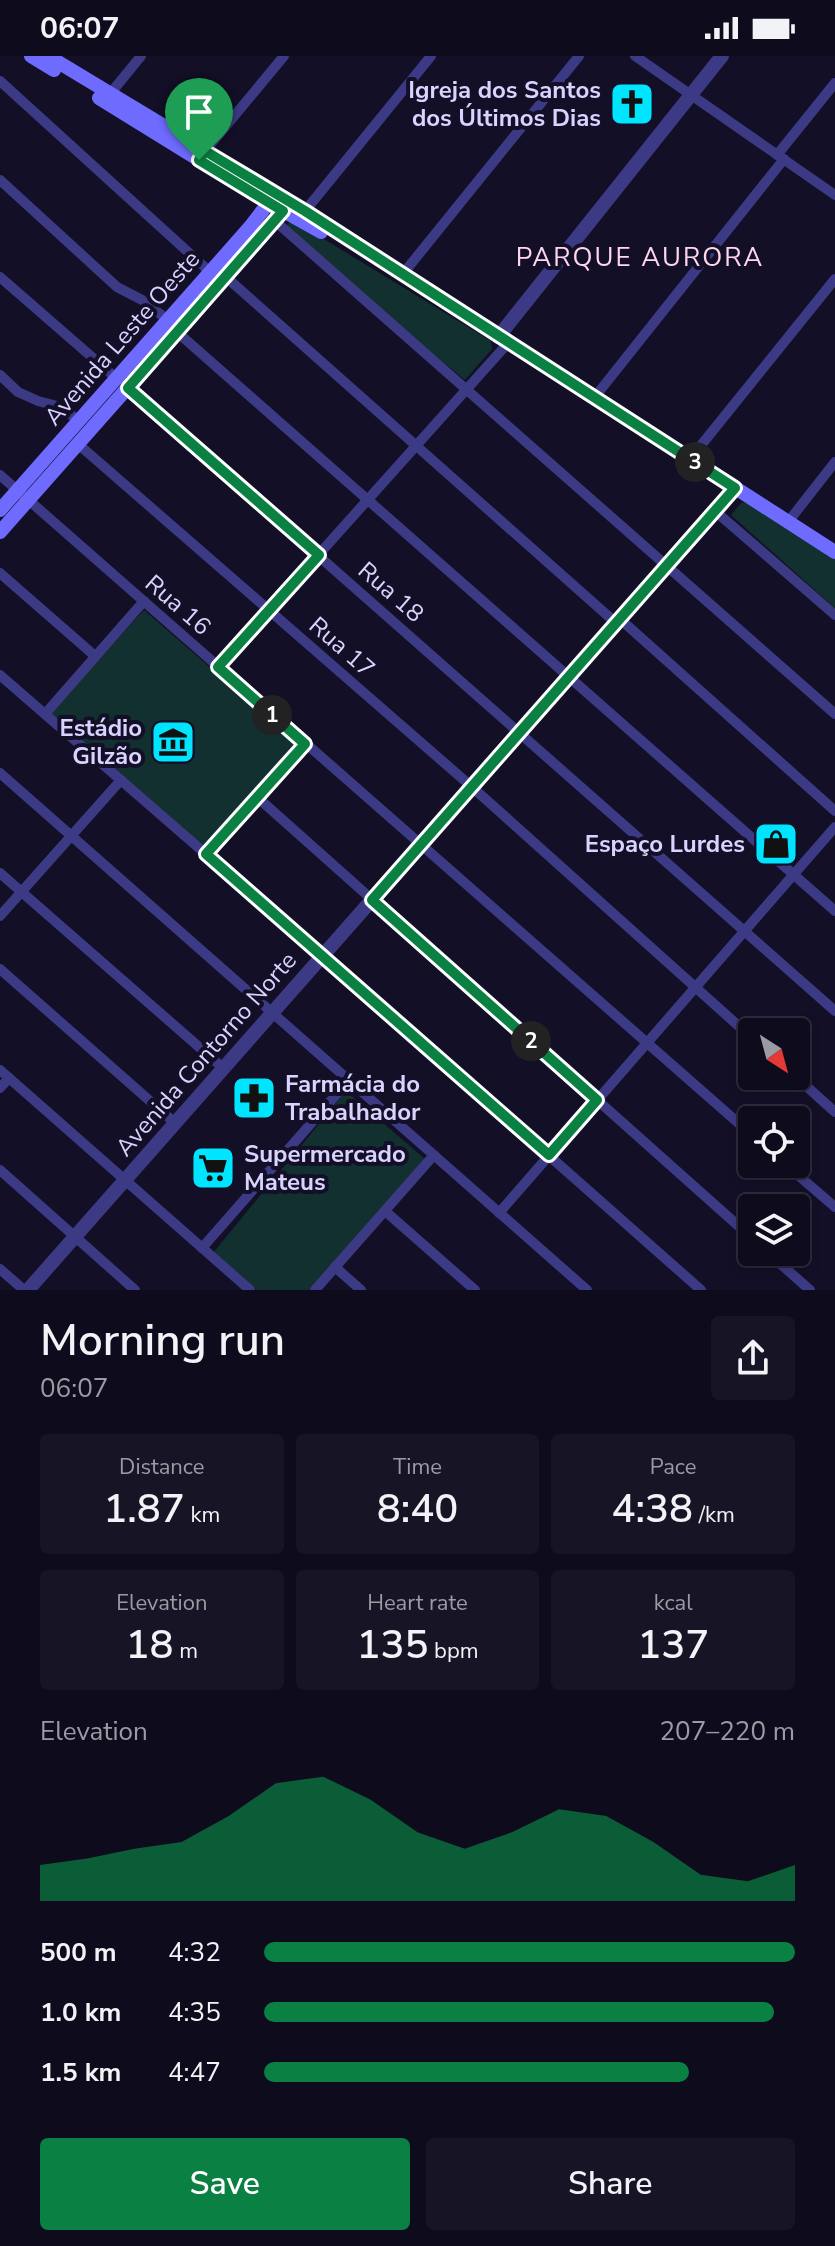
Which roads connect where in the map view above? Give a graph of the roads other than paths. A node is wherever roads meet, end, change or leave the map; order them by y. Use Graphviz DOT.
graph roads {
  1 [pos="31,56"];
  2 [pos="48,56"];
  3 [pos="141,56"];
  4 [pos="284,56"];
  5 [pos="431,56"];
  6 [pos="579,56"];
  7 [pos="635,56"];
  8 [pos="722,56"];
  9 [pos="0,81"];
  10 [pos="835,83"];
  11 [pos="110,94"];
  12 [pos="691,95"];
  13 [pos="202,155"];
  14 [pos="781,157"];
  15 [pos="0,180"];
  16 [pos="233,181"];
  17 [pos="835,195"];
  18 [pos="272,198"];
  19 [pos="282,211"];
  20 [pos="305,211"];
  21 [pos="250,227"];
  22 [pos="210,272"];
  23 [pos="402,275"];
  24 [pos="0,277"];
  25 [pos="226,277"];
  26 [pos="835,279"];
  27 [pos="172,326"];
  28 [pos="503,340"];
  29 [pos="0,375"];
  30 [pos="122,383"];
  31 [pos="467,389"];
  32 [pos="594,398"];
  33 [pos="79,421"];
  34 [pos="78,444"];
  35 [pos="417,446"];
  36 [pos="690,459"];
  37 [pos="835,462"];
  38 [pos="0,475"];
  39 [pos="735,488"];
  40 [pos="23,495"];
  41 [pos="368,500"];
  42 [pos="0,510"];
  43 [pos="715,511"];
  44 [pos="788,522"];
  45 [pos="0,532"];
  46 [pos="835,552"];
  47 [pos="319,555"];
  48 [pos="666,566"];
  49 [pos="0,573"];
  50 [pos="144,601"];
  51 [pos="269,610"];
  52 [pos="835,615"];
  53 [pos="618,621"];
  54 [pos="95,656"];
  55 [pos="218,667"];
  56 [pos="0,675"];
  57 [pos="568,677"];
  58 [pos="45,714"];
  59 [pos="835,714"];
  60 [pos="520,732"];
  61 [pos="305,744"];
  62 [pos="0,773"];
  63 [pos="121,780"];
  64 [pos="472,787"];
  65 [pos="257,797"];
  66 [pos="835,811"];
  67 [pos="835,827"];
  68 [pos="71,836"];
  69 [pos="421,845"];
  70 [pos="206,854"];
  71 [pos="0,873"];
  72 [pos="793,875"];
  73 [pos="22,892"];
  74 [pos="372,900"];
  75 [pos="835,911"];
  76 [pos="0,916"];
  77 [pos="744,931"];
  78 [pos="323,956"];
  79 [pos="0,969"];
  80 [pos="696,987"];
  81 [pos="835,1011"];
  82 [pos="272,1013"];
  83 [pos="738,1025"];
  84 [pos="647,1043"];
  85 [pos="223,1068"];
  86 [pos="4,1074"];
  87 [pos="349,1080"];
  88 [pos="0,1088"];
  89 [pos="810,1090"];
  90 [pos="597,1100"];
  91 [pos="835,1112"];
  92 [pos="175,1123"];
  93 [pos="738,1123"];
  94 [pos="434,1155"];
  95 [pos="549,1155"];
  96 [pos="0,1170"];
  97 [pos="801,1178"];
  98 [pos="125,1180"];
  99 [pos="835,1207"];
  100 [pos="385,1211"];
  101 [pos="499,1213"];
  102 [pos="738,1226"];
  103 [pos="75,1237"];
  104 [pos="202,1248"];
  105 [pos="783,1266"];
  106 [pos="335,1267"];
  107 [pos="0,1269"];
  108 [pos="26,1290"];
  109 [pos="135,1290"];
  110 [pos="250,1290"];
  111 [pos="315,1290"];
  112 [pos="361,1290"];
  113 [pos="475,1290"];
  114 [pos="587,1290"];
  115 [pos="701,1290"];
  116 [pos="810,1290"];
  1 -- 13 [label="main road"];
  2 -- 11 [label="main road"];
  3 -- 11 [label="street"];
  4 -- 13 [label="street"];
  5 -- 20 [label="street"];
  6 -- 23 [label="street"];
  7 -- 12 [label="street"];
  8 -- 12 [label="street"];
  9 -- 22 [label="street"];
  10 -- 14 [label="street"];
  11 -- 13 [label="main road"];
  12 -- 14 [label="street"];
  12 -- 28 [label="street"];
  13 -- 16 [label="main road"];
  13 -- 18 [label="main road"];
  14 -- 17 [label="street"];
  14 -- 32 [label="street"];
  15 -- 27 [label="street"];
  16 -- 18 [label="main road"];
  16 -- 21 [label="main road"];
  18 -- 19 [label="main road"];
  18 -- 21 [label="main road, Avenida Leste Oeste"];
  19 -- 20 [label="main road"];
  19 -- 23 [label="main road"];
  19 -- 25 [label="main road, Avenida Leste Oeste"];
  19 -- 31 [label="street"];
  20 -- 23 [label="main road"];
  21 -- 22 [label="main road, Avenida Leste Oeste"];
  22 -- 27 [label="main road, Avenida Leste Oeste"];
  23 -- 28 [label="main road"];
  24 -- 30 [label="street, Rua 18"];
  25 -- 27 [label="main road, Avenida Leste Oeste"];
  25 -- 35 [label="street"];
  26 -- 36 [label="street"];
  27 -- 30 [label="main road, Avenida Leste Oeste"];
  27 -- 41 [label="street"];
  28 -- 31 [label="street"];
  28 -- 32 [label="main road"];
  29 -- 33 [label="street"];
  30 -- 33 [label="main road, Avenida Leste Oeste"];
  30 -- 34 [label="main road, Avenida Leste Oeste"];
  30 -- 47 [label="street, Rua 18"];
  31 -- 35 [label="street"];
  31 -- 48 [label="street"];
  32 -- 36 [label="main road"];
  33 -- 40 [label="main road, Avenida Leste Oeste"];
  34 -- 40 [label="main road, Avenida Leste Oeste"];
  34 -- 51 [label="street, Rua 17"];
  35 -- 41 [label="street"];
  35 -- 53 [label="street"];
  36 -- 39 [label="main road"];
  37 -- 44 [label="street"];
  38 -- 40 [label="street, Rua 16"];
  39 -- 43 [label="street, Avenida Contorno Norte"];
  39 -- 44 [label="main road"];
  40 -- 42 [label="main road, Avenida Leste Oeste"];
  40 -- 45 [label="main road, Avenida Leste Oeste"];
  40 -- 50 [label="street, Rua 16"];
  41 -- 47 [label="street"];
  41 -- 57 [label="street"];
  43 -- 48 [label="street, Avenida Contorno Norte"];
  43 -- 52 [label="street"];
  44 -- 46 [label="main road"];
  47 -- 51 [label="street"];
  47 -- 60 [label="street, Rua 18"];
  48 -- 53 [label="street, Avenida Contorno Norte"];
  48 -- 59 [label="street"];
  49 -- 54 [label="street"];
  50 -- 54 [label="street"];
  50 -- 55 [label="street, Rua 16"];
  51 -- 55 [label="street"];
  51 -- 64 [label="street, Rua 17"];
  53 -- 57 [label="street, Avenida Contorno Norte"];
  53 -- 66 [label="street"];
  54 -- 58 [label="street"];
  55 -- 61 [label="street, Rua 16"];
  56 -- 58 [label="street"];
  57 -- 60 [label="street, Avenida Contorno Norte"];
  57 -- 72 [label="street"];
  58 -- 63 [label="street"];
  60 -- 64 [label="street, Avenida Contorno Norte"];
  60 -- 77 [label="street, Rua 18"];
  61 -- 65 [label="street"];
  61 -- 69 [label="street, Rua 16"];
  62 -- 68 [label="street"];
  63 -- 68 [label="street"];
  63 -- 70 [label="street"];
  64 -- 69 [label="street, Avenida Contorno Norte"];
  64 -- 80 [label="street, Rua 17"];
  65 -- 70 [label="street"];
  65 -- 74 [label="street"];
  67 -- 72 [label="street"];
  68 -- 73 [label="street"];
  68 -- 82 [label="street"];
  69 -- 74 [label="street, Avenida Contorno Norte"];
  69 -- 84 [label="street, Rua 16"];
  70 -- 78 [label="street"];
  71 -- 73 [label="street"];
  72 -- 75 [label="street"];
  72 -- 77 [label="street"];
  73 -- 76 [label="street"];
  73 -- 85 [label="street"];
  74 -- 78 [label="street, Avenida Contorno Norte"];
  74 -- 90 [label="street"];
  77 -- 80 [label="street"];
  77 -- 81 [label="street, Rua 18"];
  78 -- 82 [label="street, Avenida Contorno Norte"];
  78 -- 95 [label="street"];
  79 -- 92 [label="street"];
  80 -- 83 [label="street, Rua 17"];
  80 -- 84 [label="street"];
  82 -- 85 [label="street, Avenida Contorno Norte"];
  82 -- 87 [label="street"];
  84 -- 90 [label="street"];
  84 -- 93 [label="street, Rua 16"];
  85 -- 92 [label="street, Avenida Contorno Norte"];
  86 -- 88 [label="street"];
  86 -- 98 [label="street"];
  87 -- 94 [label="street"];
  87 -- 104 [label="street"];
  89 -- 91 [label="street"];
  90 -- 95 [label="street"];
  90 -- 102 [label="street"];
  92 -- 98 [label="street, Avenida Contorno Norte"];
  94 -- 100 [label="street"];
  94 -- 101 [label="street"];
  95 -- 101 [label="street"];
  95 -- 115 [label="street"];
  96 -- 103 [label="street"];
  97 -- 99 [label="street"];
  98 -- 103 [label="street, Avenida Contorno Norte"];
  98 -- 104 [label="street"];
  100 -- 106 [label="street"];
  100 -- 113 [label="street"];
  101 -- 114 [label="street"];
  103 -- 108 [label="street, Avenida Contorno Norte"];
  103 -- 109 [label="street"];
  104 -- 110 [label="street"];
  105 -- 116 [label="street"];
  106 -- 111 [label="street"];
  106 -- 112 [label="street"];
  107 -- 108 [label="street"];
}
